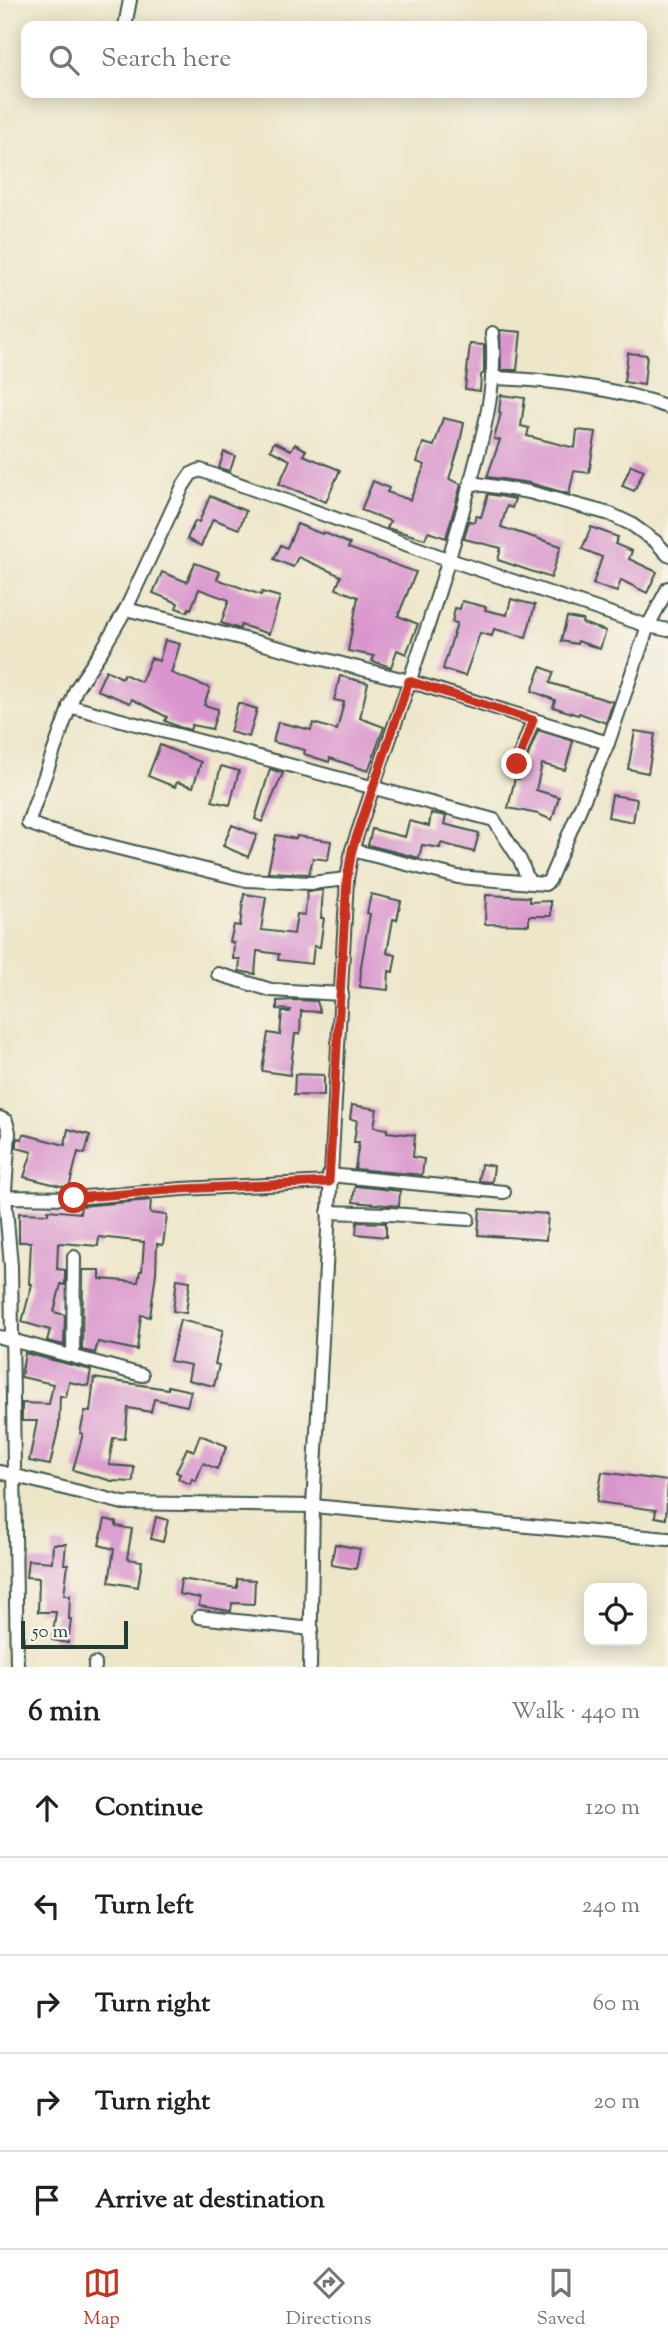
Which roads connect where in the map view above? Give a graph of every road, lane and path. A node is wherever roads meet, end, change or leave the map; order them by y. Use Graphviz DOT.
graph roads {
  1 [pos="130,0"];
  2 [pos="126,21"];
  3 [pos="492,332"];
  4 [pos="492,377"];
  5 [pos="668,407"];
  6 [pos="471,483"];
  7 [pos="668,555"];
  8 [pos="450,559"];
  9 [pos="668,587"];
  10 [pos="126,609"];
  11 [pos="648,626"];
  12 [pos="668,630"];
  13 [pos="409,681"];
  14 [pos="69,706"];
  15 [pos="533,720"];
  16 [pos="608,743"];
  17 [pos="517,764"];
  18 [pos="372,789"];
  19 [pos="352,850"];
  20 [pos="347,879"];
  21 [pos="529,882"];
  22 [pos="218,974"];
  23 [pos="342,993"];
  24 [pos="0,1118"];
  25 [pos="329,1179"];
  26 [pos="503,1192"];
  27 [pos="3,1193"];
  28 [pos="328,1212"];
  29 [pos="468,1219"];
  30 [pos="74,1257"];
  31 [pos="5,1265"];
  32 [pos="5,1338"];
  33 [pos="74,1356"];
  34 [pos="142,1375"];
  35 [pos="0,1472"];
  36 [pos="15,1476"];
  37 [pos="313,1506"];
  38 [pos="668,1538"];
  39 [pos="199,1617"];
  40 [pos="312,1629"];
  41 [pos="17,1667"];
  42 [pos="310,1667"];
  1 -- 2 [label="street"];
  3 -- 4 [label="street"];
  4 -- 5 [label="street"];
  4 -- 6 [label="street"];
  6 -- 7 [label="street"];
  6 -- 8 [label="street"];
  8 -- 10 [label="street"];
  8 -- 11 [label="street"];
  8 -- 13 [label="street"];
  9 -- 11 [label="street"];
  10 -- 13 [label="street"];
  10 -- 14 [label="street"];
  11 -- 12 [label="street"];
  11 -- 16 [label="street"];
  13 -- 15 [label="street"];
  13 -- 18 [label="street"];
  14 -- 18 [label="street"];
  14 -- 20 [label="street"];
  15 -- 16 [label="street"];
  15 -- 17 [label="street"];
  16 -- 21 [label="street"];
  18 -- 19 [label="street"];
  18 -- 21 [label="street"];
  19 -- 20 [label="street"];
  19 -- 21 [label="street"];
  20 -- 23 [label="street"];
  22 -- 23 [label="street"];
  23 -- 25 [label="street"];
  24 -- 27 [label="street"];
  25 -- 26 [label="street"];
  25 -- 27 [label="street"];
  25 -- 28 [label="street"];
  27 -- 31 [label="street"];
  28 -- 29 [label="street"];
  28 -- 37 [label="street"];
  30 -- 33 [label="street"];
  31 -- 32 [label="street"];
  32 -- 33 [label="street"];
  32 -- 36 [label="street"];
  33 -- 34 [label="street"];
  35 -- 36 [label="street"];
  36 -- 37 [label="street"];
  36 -- 41 [label="street"];
  37 -- 38 [label="street"];
  37 -- 40 [label="street"];
  39 -- 40 [label="street"];
  40 -- 42 [label="street"];
}
